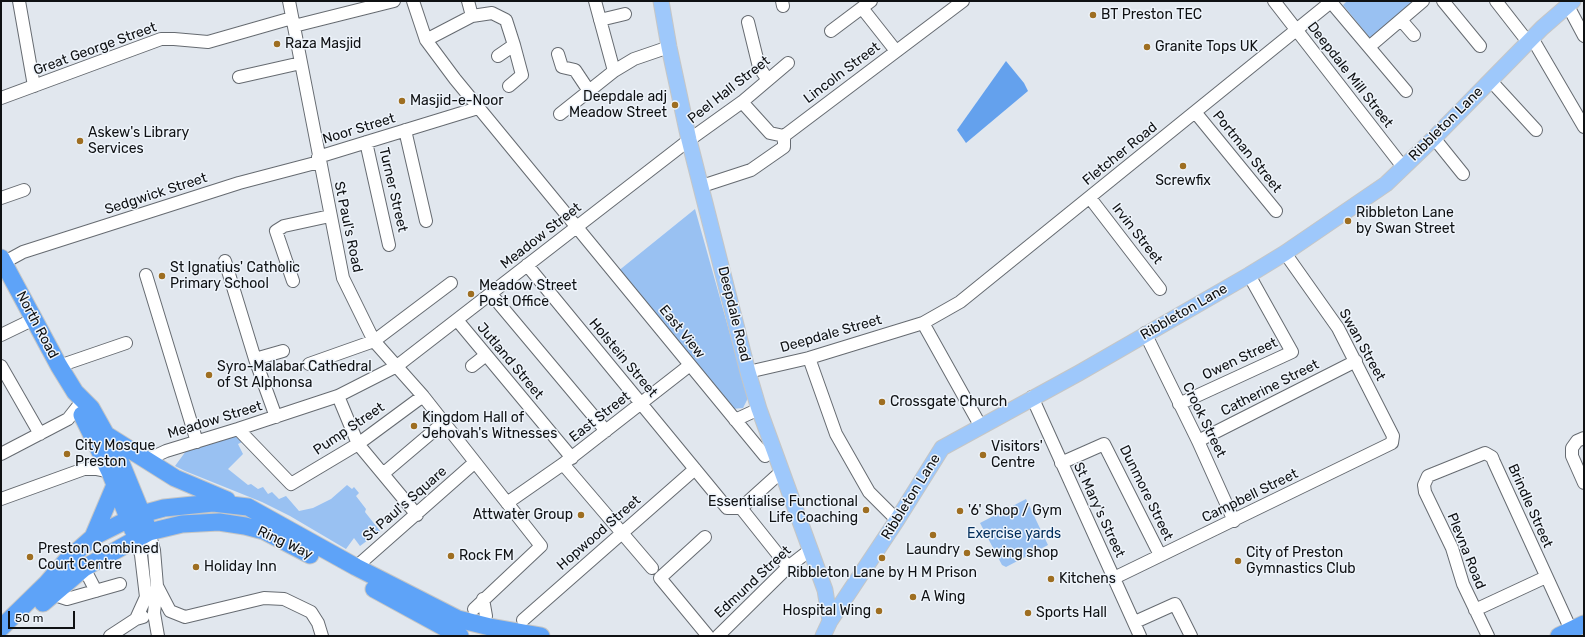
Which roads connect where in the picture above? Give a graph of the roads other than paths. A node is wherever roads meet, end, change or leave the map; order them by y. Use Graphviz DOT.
graph roads {
  1 [pos="19,1"];
  2 [pos="289,1"];
  3 [pos="394,1"];
  4 [pos="413,1"];
  5 [pos="468,1"];
  6 [pos="595,1"];
  7 [pos="661,1"];
  8 [pos="963,1"];
  9 [pos="1274,1"];
  10 [pos="1331,1"];
  11 [pos="1423,1"];
  12 [pos="1443,1"];
  13 [pos="1496,1"];
  14 [pos="866,4"];
  15 [pos="1571,4"];
  16 [pos="625,14"];
  17 [pos="472,16"];
  18 [pos="600,20"];
  19 [pos="1401,20"];
  20 [pos="293,22"];
  21 [pos="748,22"];
  22 [pos="1296,30"];
  23 [pos="831,31"];
  24 [pos="1414,35"];
  25 [pos="1584,36"];
  26 [pos="426,40"];
  27 [pos="1530,40"];
  28 [pos="514,45"];
  29 [pos="1480,46"];
  30 [pos="668,47"];
  31 [pos="1369,47"];
  32 [pos="896,51"];
  33 [pos="558,54"];
  34 [pos="498,56"];
  35 [pos="301,63"];
  36 [pos="788,63"];
  37 [pos="614,71"];
  38 [pos="239,77"];
  39 [pos="768,80"];
  40 [pos="1490,80"];
  41 [pos="34,86"];
  42 [pos="510,86"];
  43 [pos="592,89"];
  44 [pos="1406,91"];
  45 [pos="1,98"];
  46 [pos="742,102"];
  47 [pos="478,108"];
  48 [pos="1195,112"];
  49 [pos="560,114"];
  50 [pos="1584,127"];
  51 [pos="405,130"];
  52 [pos="1536,130"];
  53 [pos="784,136"];
  54 [pos="1434,138"];
  55 [pos="689,140"];
  56 [pos="366,142"];
  57 [pos="319,160"];
  58 [pos="1403,167"];
  59 [pos="1463,174"];
  60 [pos="702,186"];
  61 [pos="24,190"];
  62 [pos="1,198"];
  63 [pos="1090,198"];
  64 [pos="1276,211"];
  65 [pos="330,216"];
  66 [pos="426,221"];
  67 [pos="576,227"];
  68 [pos="390,245"];
  69 [pos="1285,253"];
  70 [pos="2,261"];
  71 [pos="225,261"];
  72 [pos="527,266"];
  73 [pos="146,275"];
  74 [pos="1249,275"];
  75 [pos="292,281"];
  76 [pos="451,283"];
  77 [pos="1160,289"];
  78 [pos="491,294"];
  79 [pos="34,319"];
  80 [pos="457,320"];
  81 [pos="923,323"];
  82 [pos="1145,333"];
  83 [pos="1,335"];
  84 [pos="374,341"];
  85 [pos="126,343"];
  86 [pos="283,351"];
  87 [pos="486,355"];
  88 [pos="809,358"];
  89 [pos="255,359"];
  90 [pos="1356,360"];
  91 [pos="309,364"];
  92 [pos="690,365"];
  93 [pos="1,366"];
  94 [pos="59,366"];
  95 [pos="397,366"];
  96 [pos="472,366"];
  97 [pos="748,372"];
  98 [pos="338,396"];
  99 [pos="423,396"];
  100 [pos="1032,397"];
  101 [pos="77,398"];
  102 [pos="641,403"];
  103 [pos="1179,404"];
  104 [pos="759,409"];
  105 [pos="276,417"];
  106 [pos="735,420"];
  107 [pos="443,423"];
  108 [pos="980,425"];
  109 [pos="238,430"];
  110 [pos="606,431"];
  111 [pos="40,434"];
  112 [pos="105,434"];
  113 [pos="1394,436"];
  114 [pos="1584,438"];
  115 [pos="1198,441"];
  116 [pos="197,442"];
  117 [pos="358,444"];
  118 [pos="166,451"];
  119 [pos="1,454"];
  120 [pos="764,456"];
  121 [pos="141,458"];
  122 [pos="567,461"];
  123 [pos="474,463"];
  124 [pos="1061,463"];
  125 [pos="695,469"];
  126 [pos="782,471"];
  127 [pos="165,472"];
  128 [pos="384,473"];
  129 [pos="1428,476"];
  130 [pos="112,479"];
  131 [pos="1584,483"];
  132 [pos="1,499"];
  133 [pos="507,503"];
  134 [pos="248,507"];
  135 [pos="741,508"];
  136 [pos="416,515"];
  137 [pos="135,516"];
  138 [pos="897,520"];
  139 [pos="1234,521"];
  140 [pos="621,534"];
  141 [pos="143,536"];
  142 [pos="93,537"];
  143 [pos="705,537"];
  144 [pos="810,550"];
  145 [pos="1160,555"];
  146 [pos="356,567"];
  147 [pos="788,567"];
  148 [pos="84,568"];
  149 [pos="652,568"];
  150 [pos="1546,577"];
  151 [pos="1114,578"];
  152 [pos="120,584"];
  153 [pos="157,586"];
  154 [pos="825,590"];
  155 [pos="850,590"];
  156 [pos="96,591"];
  157 [pos="52,594"];
  158 [pos="483,599"];
  159 [pos="474,609"];
  160 [pos="1475,610"];
  161 [pos="154,613"];
  162 [pos="486,616"];
  163 [pos="136,619"];
  164 [pos="522,620"];
  165 [pos="830,620"];
  166 [pos="1134,622"];
  167 [pos="1,628"];
  168 [pos="1571,630"];
  169 [pos="8,636"];
  170 [pos="110,636"];
  171 [pos="158,636"];
  172 [pos="322,636"];
  173 [pos="460,636"];
  174 [pos="540,636"];
  175 [pos="708,636"];
  176 [pos="718,636"];
  177 [pos="823,636"];
  178 [pos="1140,636"];
  179 [pos="1191,636"];
  180 [pos="1488,636"];
  1 -- 41 [label="street"];
  2 -- 20 [label="street, St Paul's Road"];
  3 -- 20 [label="street, Great George Street"];
  4 -- 26 [label="street, East View"];
  5 -- 17 [label="street"];
  6 -- 18 [label="street"];
  7 -- 30 [label="main road, Deepdale Road"];
  8 -- 32 [label="street, Lincoln Street"];
  9 -- 22 [label="street, Deepdale Mill Street"];
  10 -- 22 [label="street, Fletcher Road"];
  10 -- 31 [label="street"];
  11 -- 19 [label="street"];
  12 -- 29 [label="street"];
  13 -- 27 [label="street"];
  14 -- 23 [label="street"];
  14 -- 32 [label="street"];
  15 -- 25 [label="street"];
  15 -- 27 [label="main road, Ribbleton Lane"];
  16 -- 18 [label="street"];
  17 -- 26 [label="street"];
  17 -- 28 [label="street"];
  18 -- 37 [label="street"];
  19 -- 24 [label="street"];
  19 -- 31 [label="street"];
  20 -- 35 [label="street, St Paul's Road"];
  20 -- 41 [label="street, Great George Street"];
  21 -- 39 [label="street"];
  22 -- 48 [label="street, Fletcher Road"];
  22 -- 58 [label="street, Deepdale Mill Street"];
  26 -- 47 [label="street, East View"];
  27 -- 40 [label="main road, Ribbleton Lane"];
  27 -- 50 [label="street"];
  28 -- 34 [label="street"];
  28 -- 42 [label="street"];
  30 -- 37 [label="street"];
  30 -- 55 [label="main road, Deepdale Road"];
  31 -- 44 [label="street"];
  32 -- 53 [label="street, Lincoln Street"];
  33 -- 43 [label="street"];
  35 -- 38 [label="street"];
  35 -- 57 [label="street, St Paul's Road"];
  36 -- 39 [label="street, Peel Hall Street"];
  37 -- 43 [label="street"];
  39 -- 46 [label="street, Peel Hall Street"];
  40 -- 52 [label="street"];
  40 -- 54 [label="main road, Ribbleton Lane"];
  41 -- 45 [label="street, Great George Street"];
  43 -- 49 [label="street"];
  46 -- 53 [label="street"];
  46 -- 55 [label="street, Peel Hall Street"];
  47 -- 51 [label="street, Noor Street"];
  47 -- 67 [label="street, East View"];
  48 -- 63 [label="street, Fletcher Road"];
  48 -- 64 [label="street, Portman Street"];
  51 -- 56 [label="street, Noor Street"];
  51 -- 66 [label="street"];
  53 -- 60 [label="street"];
  54 -- 58 [label="main road, Ribbleton Lane"];
  54 -- 59 [label="street"];
  55 -- 60 [label="main road, Deepdale Road"];
  55 -- 67 [label="street, Meadow Street"];
  56 -- 57 [label="street, Noor Street"];
  56 -- 68 [label="street, Turner Street"];
  57 -- 65 [label="street, St Paul's Road"];
  57 -- 70 [label="street, Sedgwick Street"];
  58 -- 69 [label="main road, Ribbleton Lane"];
  60 -- 97 [label="main road, Deepdale Road"];
  61 -- 62 [label="street"];
  63 -- 77 [label="street, Irvin Street"];
  63 -- 81 [label="street, Fletcher Road"];
  65 -- 75 [label="street"];
  65 -- 84 [label="street, St Paul's Road"];
  67 -- 72 [label="street, Meadow Street"];
  67 -- 92 [label="street, East View"];
  69 -- 74 [label="main road, Ribbleton Lane"];
  69 -- 90 [label="street, Swan Street"];
  70 -- 79 [label="highway, North Road"];
  71 -- 89 [label="street"];
  72 -- 78 [label="street, Meadow Street"];
  72 -- 102 [label="street, Holstein Street"];
  73 -- 116 [label="street"];
  74 -- 82 [label="main road, Ribbleton Lane"];
  74 -- 103 [label="street, Owen Street"];
  76 -- 84 [label="street"];
  78 -- 80 [label="street, Meadow Street"];
  78 -- 110 [label="street"];
  79 -- 83 [label="street"];
  79 -- 94 [label="highway, North Road"];
  80 -- 87 [label="street, Jutland Street"];
  80 -- 95 [label="street, Meadow Street"];
  81 -- 88 [label="street, Deepdale Street"];
  81 -- 108 [label="street"];
  82 -- 100 [label="main road, Ribbleton Lane"];
  82 -- 103 [label="street, Crook Street"];
  84 -- 91 [label="street"];
  84 -- 95 [label="street, St Paul's Road"];
  85 -- 94 [label="street"];
  86 -- 89 [label="street"];
  87 -- 96 [label="street"];
  87 -- 122 [label="street, Jutland Street"];
  88 -- 97 [label="street, Deepdale Street"];
  88 -- 138 [label="street"];
  89 -- 105 [label="street"];
  90 -- 113 [label="street, Swan Street"];
  90 -- 115 [label="street, Catherine Street"];
  92 -- 102 [label="street, East Street"];
  92 -- 106 [label="street, East View"];
  93 -- 111 [label="street"];
  94 -- 101 [label="highway, North Road"];
  95 -- 98 [label="street, Meadow Street"];
  95 -- 99 [label="street, St Paul's Road"];
  97 -- 104 [label="main road, Deepdale Road"];
  98 -- 105 [label="street, Meadow Street"];
  98 -- 117 [label="street"];
  99 -- 107 [label="street, St Paul's Road"];
  99 -- 117 [label="street, Pump Street"];
  100 -- 108 [label="main road, Ribbleton Lane"];
  100 -- 124 [label="street, St Mary's Street"];
  101 -- 111 [label="street"];
  101 -- 112 [label="highway, North Road"];
  101 -- 130 [label="highway, North Road"];
  102 -- 110 [label="street, East Street"];
  102 -- 125 [label="street, Holstein Street"];
  103 -- 115 [label="street, Crook Street"];
  104 -- 106 [label="street"];
  104 -- 126 [label="main road, Deepdale Road"];
  105 -- 109 [label="street, Meadow Street"];
  106 -- 120 [label="street, East View"];
  107 -- 123 [label="street, St Paul's Road"];
  107 -- 128 [label="street"];
  108 -- 138 [label="main road, Ribbleton Lane"];
  109 -- 116 [label="street, Meadow Street"];
  109 -- 117 [label="street, Pump Street"];
  110 -- 122 [label="street, East Street"];
  111 -- 119 [label="street"];
  112 -- 121 [label="highway"];
  112 -- 137 [label="highway, North Road"];
  113 -- 139 [label="street, Campbell Street"];
  114 -- 131 [label="street"];
  115 -- 139 [label="street, Crook Street"];
  116 -- 118 [label="street, Meadow Street"];
  117 -- 128 [label="street"];
  118 -- 121 [label="street, Meadow Street"];
  118 -- 127 [label="street"];
  121 -- 127 [label="highway"];
  122 -- 133 [label="street, East Street"];
  122 -- 140 [label="street, Jutland Street"];
  123 -- 133 [label="street, St Paul's Road"];
  123 -- 136 [label="street, St Paul's Square"];
  124 -- 145 [label="street, Dunmore Street"];
  124 -- 151 [label="street, St Mary's Street"];
  125 -- 135 [label="street, Holstein Street"];
  125 -- 140 [label="street, Hopwood Street"];
  126 -- 135 [label="street"];
  126 -- 144 [label="main road, Deepdale Road"];
  127 -- 134 [label="highway"];
  128 -- 136 [label="street"];
  129 -- 150 [label="street, Brindle Street"];
  129 -- 160 [label="street, Plevna Road"];
  130 -- 132 [label="street"];
  130 -- 137 [label="highway, North Road"];
  130 -- 142 [label="highway, Ring Way"];
  133 -- 158 [label="street"];
  134 -- 137 [label="highway, Ring Way"];
  134 -- 146 [label="highway, Ring Way"];
  135 -- 147 [label="street"];
  136 -- 146 [label="street, St Paul's Square"];
  137 -- 141 [label="highway"];
  137 -- 142 [label="highway, Ring Way"];
  138 -- 155 [label="main road, Ribbleton Lane"];
  139 -- 145 [label="street, Campbell Street"];
  140 -- 149 [label="street, Jutland Street"];
  140 -- 164 [label="street, Hopwood Street"];
  141 -- 148 [label="highway, Ring Way"];
  141 -- 153 [label="street"];
  141 -- 163 [label="street"];
  141 -- 173 [label="highway, Ring Way"];
  142 -- 167 [label="highway, Ring Way"];
  143 -- 175 [label="street"];
  144 -- 147 [label="street, Edmund Street"];
  144 -- 154 [label="main road, Deepdale Road"];
  145 -- 151 [label="street, Campbell Street"];
  146 -- 174 [label="highway, Ring Way"];
  147 -- 176 [label="street, Edmund Street"];
  148 -- 156 [label="street"];
  148 -- 157 [label="highway, Ring Way"];
  150 -- 160 [label="street"];
  150 -- 168 [label="street, Brindle Street"];
  151 -- 166 [label="street, St Mary's Street"];
  152 -- 156 [label="street"];
  153 -- 161 [label="street"];
  153 -- 172 [label="street"];
  154 -- 155 [label="main road"];
  154 -- 165 [label="main road, Deepdale Road"];
  155 -- 165 [label="main road, Ribbleton Lane"];
  156 -- 157 [label="street"];
  157 -- 169 [label="highway, Ring Way"];
  158 -- 159 [label="street"];
  158 -- 162 [label="street"];
  160 -- 180 [label="street, Plevna Road"];
  161 -- 163 [label="street"];
  161 -- 171 [label="street"];
  163 -- 170 [label="street"];
  165 -- 177 [label="main road, Ribbleton Lane"];
  166 -- 178 [label="street, St Mary's Street"];
  166 -- 179 [label="street"];
}
